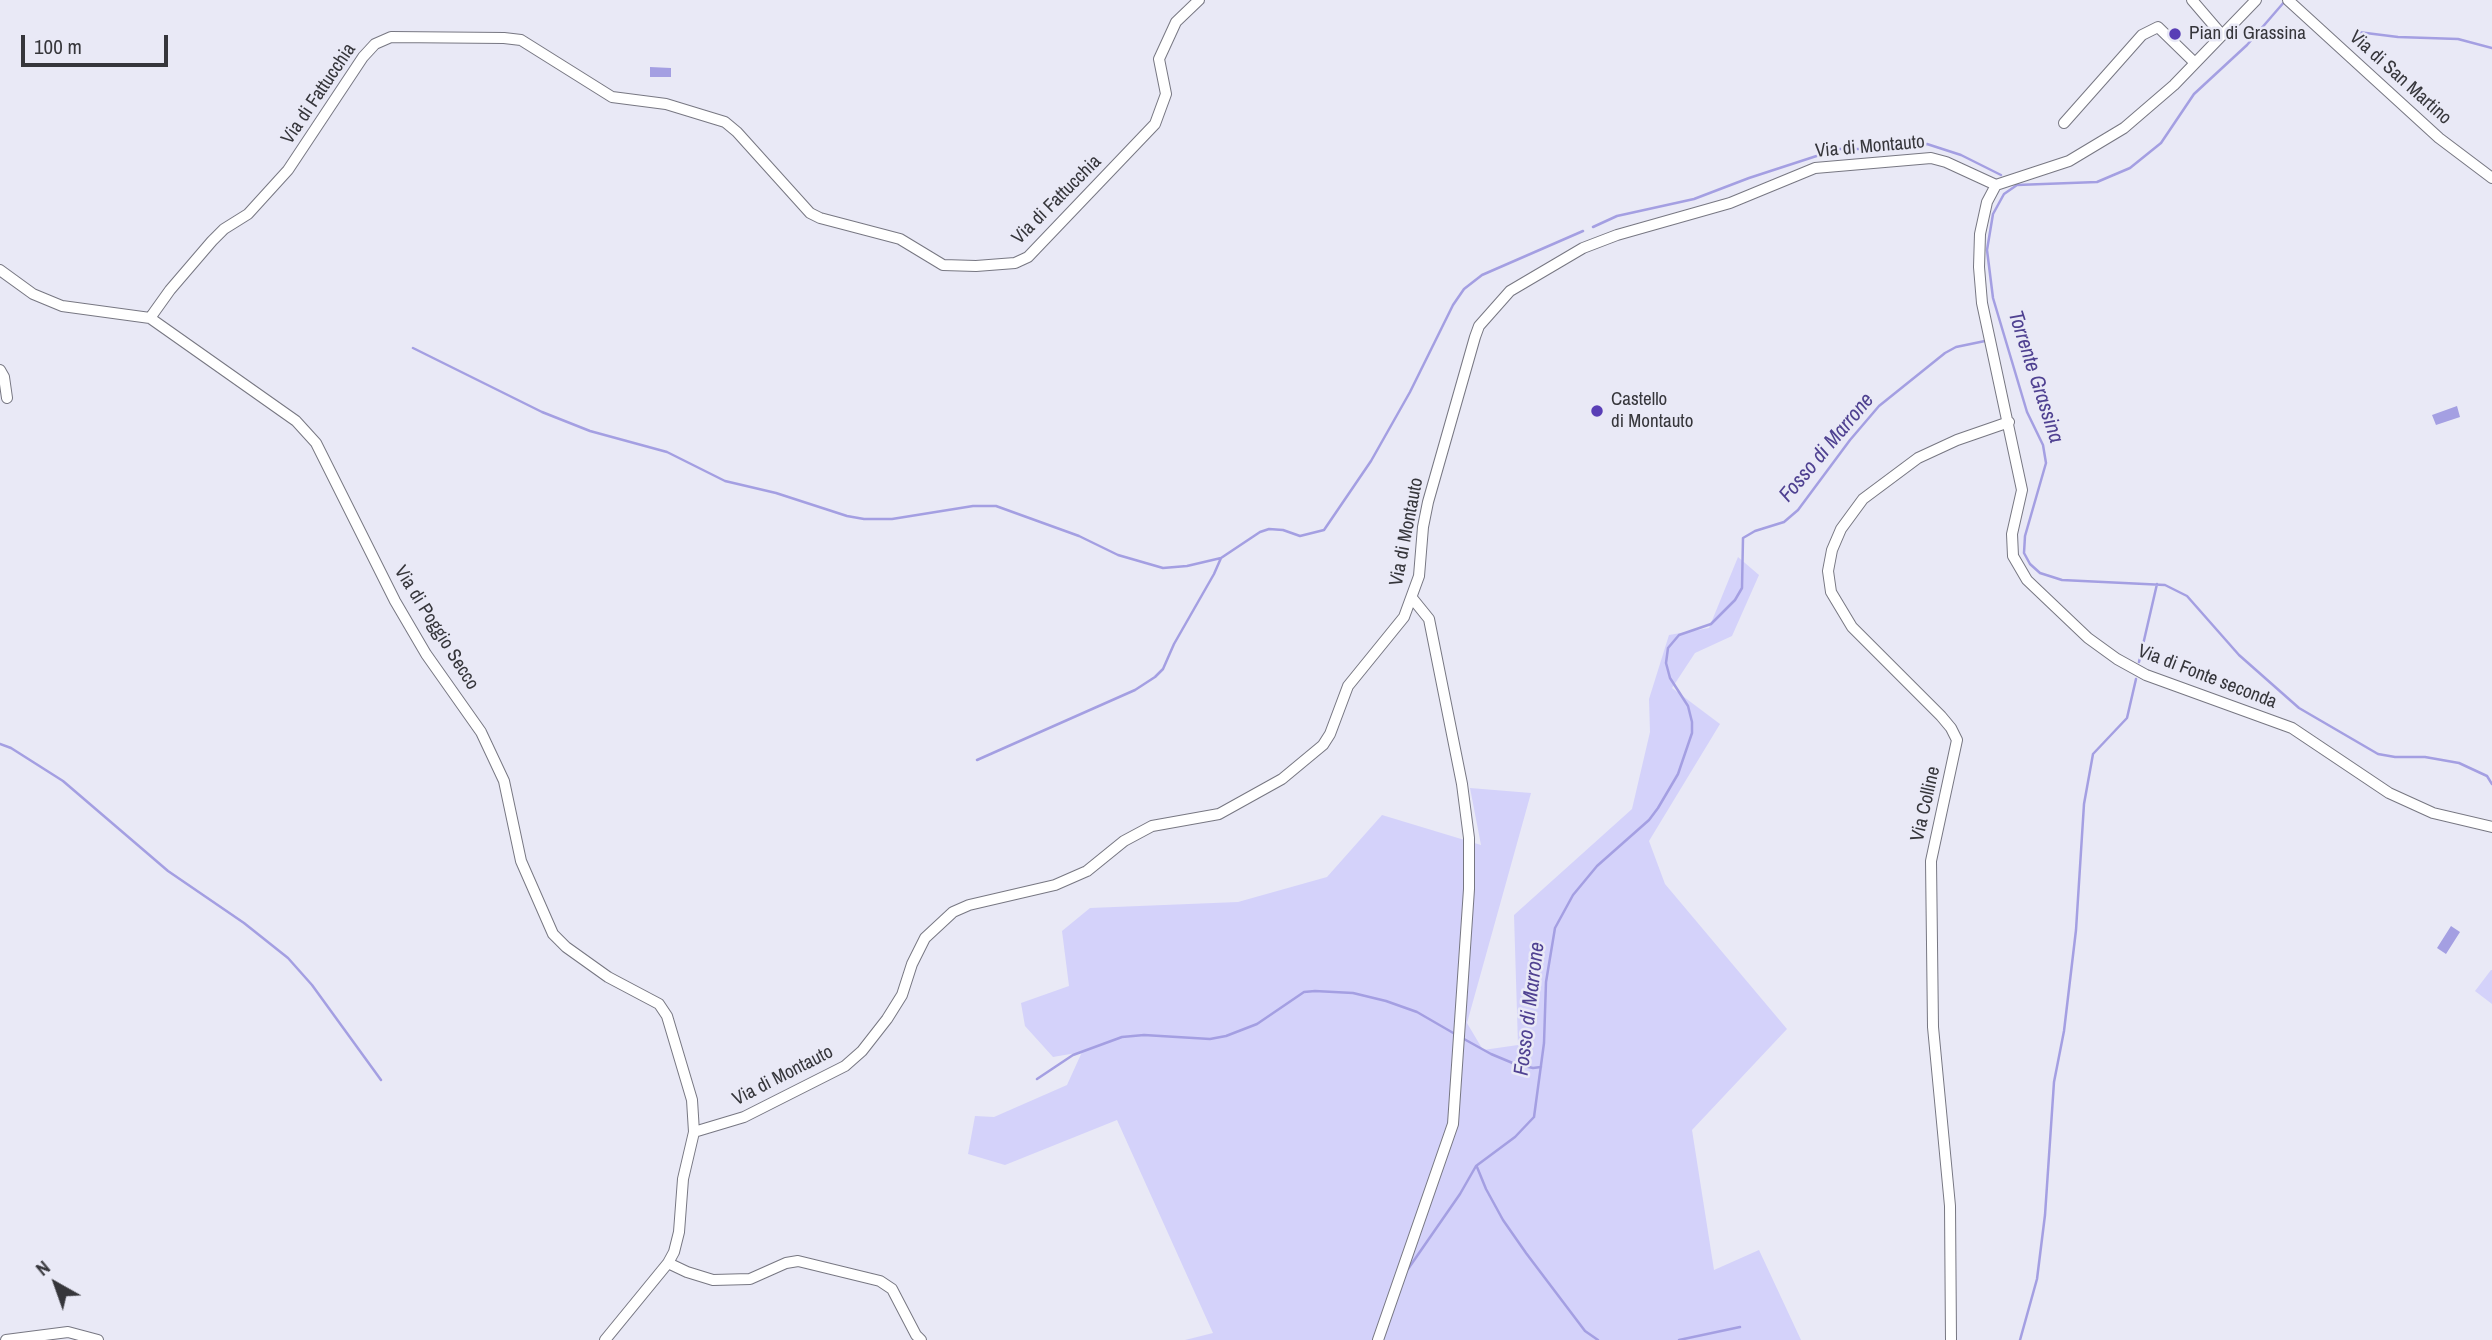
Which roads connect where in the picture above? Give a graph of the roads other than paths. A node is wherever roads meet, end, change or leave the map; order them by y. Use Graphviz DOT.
graph roads {
  1 [pos="1199,0"];
  2 [pos="2192,0"];
  3 [pos="2256,0"];
  4 [pos="2296,3"];
  5 [pos="2222,35"];
  6 [pos="2195,63"];
  7 [pos="2064,123"];
  8 [pos="2492,178"];
  9 [pos="1996,185"];
  10 [pos="0,270"];
  11 [pos="150,318"];
  12 [pos="0,369"];
  13 [pos="7,398"];
  14 [pos="2009,422"];
  15 [pos="1412,598"];
  16 [pos="2492,827"];
  17 [pos="694,1132"];
  18 [pos="668,1263"];
  19 [pos="6,1340"];
  20 [pos="98,1340"];
  21 [pos="605,1340"];
  22 [pos="921,1340"];
  23 [pos="1378,1340"];
  24 [pos="1951,1340"];
  1 -- 11 [label="street, Via di Fattucchia"];
  2 -- 5 [label="street"];
  3 -- 5 [label="street"];
  4 -- 8 [label="street, Via di San Martino"];
  5 -- 6 [label="street"];
  6 -- 7 [label="street"];
  6 -- 9 [label="street"];
  9 -- 14 [label="street, Via di Fonte seconda"];
  9 -- 17 [label="street, Via di Montauto"];
  10 -- 11 [label="street, Via di Poggio Secco"];
  11 -- 17 [label="street, Via di Poggio Secco"];
  12 -- 13 [label="street"];
  14 -- 16 [label="street, Via di Fonte seconda"];
  14 -- 24 [label="street, Via Colline"];
  15 -- 23 [label="street"];
  17 -- 18 [label="street"];
  18 -- 21 [label="street"];
  18 -- 22 [label="street"];
  19 -- 20 [label="street"];
}
